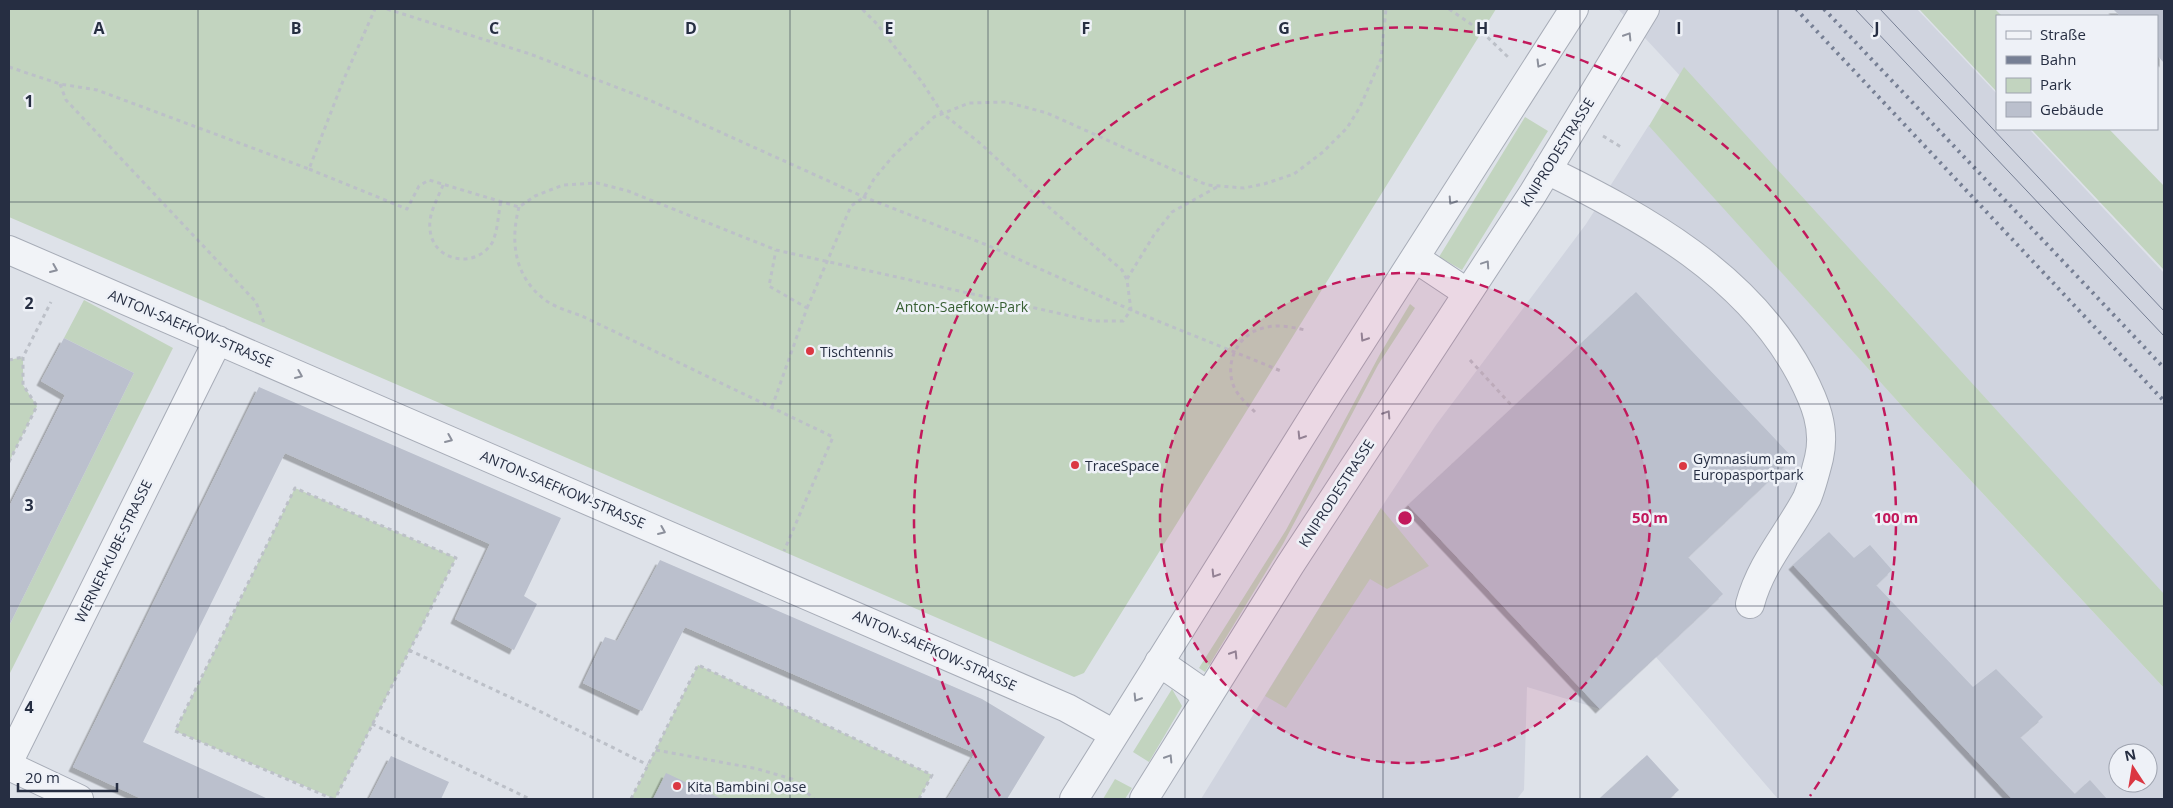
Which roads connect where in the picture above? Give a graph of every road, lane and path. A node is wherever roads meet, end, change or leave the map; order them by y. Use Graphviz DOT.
graph roads {
  1 [pos="376,9"];
  2 [pos="387,9"];
  3 [pos="862,9"];
  4 [pos="1386,9"];
  5 [pos="1449,9"];
  6 [pos="1645,9"];
  7 [pos="1569,16"];
  8 [pos="1488,38"];
  9 [pos="9,67"];
  10 [pos="60,84"];
  11 [pos="942,113"];
  12 [pos="309,169"];
  13 [pos="1547,170"];
  14 [pos="443,185"];
  15 [pos="1217,187"];
  16 [pos="864,197"];
  17 [pos="501,202"];
  18 [pos="519,207"];
  19 [pos="9,250"];
  20 [pos="776,250"];
  21 [pos="1414,258"];
  22 [pos="826,262"];
  23 [pos="1127,280"];
  24 [pos="1466,292"];
  25 [pos="53,298"];
  26 [pos="807,308"];
  27 [pos="1132,310"];
  28 [pos="264,323"];
  29 [pos="1305,330"];
  30 [pos="218,340"];
  31 [pos="1234,351"];
  32 [pos="23,357"];
  33 [pos="9,360"];
  34 [pos="1470,360"];
  35 [pos="1281,371"];
  36 [pos="772,407"];
  37 [pos="1513,407"];
  38 [pos="1255,412"];
  39 [pos="9,462"];
  40 [pos="781,559"];
  41 [pos="1750,604"];
  42 [pos="409,650"];
  43 [pos="1159,662"];
  44 [pos="1208,696"];
  45 [pos="372,724"];
  46 [pos="1114,734"];
  47 [pos="656,750"];
  48 [pos="9,761"];
  49 [pos="648,765"];
  50 [pos="9,766"];
  51 [pos="80,799"];
  52 [pos="334,799"];
  53 [pos="530,799"];
  54 [pos="631,799"];
  55 [pos="814,799"];
  56 [pos="919,799"];
  57 [pos="1074,799"];
  58 [pos="1144,799"];
  1 -- 12 [label="path"];
  2 -- 16 [label="path"];
  3 -- 11 [label="path"];
  4 -- 15 [label="path"];
  5 -- 8 [label="path"];
  13 -- 6 [label="street, KNIPRODESTRASSE, one-way"];
  7 -- 21 [label="street, one-way"];
  9 -- 10 [label="path"];
  10 -- 12 [label="path"];
  10 -- 28 [label="path"];
  11 -- 15 [label="path"];
  11 -- 16 [label="path"];
  11 -- 23 [label="path"];
  12 -- 14 [label="path"];
  24 -- 13 [label="street, KNIPRODESTRASSE, one-way"];
  13 -- 41 [label="street"];
  14 -- 17 [label="path"];
  14 -- 17 [label="path"];
  15 -- 23 [label="path"];
  16 -- 22 [label="path"];
  16 -- 27 [label="path"];
  17 -- 18 [label="path"];
  18 -- 20 [label="path"];
  18 -- 36 [label="path"];
  19 -- 30 [label="street, ANTON-SAEFKOW-STRASSE, one-way"];
  20 -- 22 [label="path"];
  20 -- 26 [label="path"];
  21 -- 24 [label="street"];
  21 -- 43 [label="street, one-way"];
  22 -- 26 [label="path"];
  22 -- 27 [label="path"];
  23 -- 27 [label="path"];
  44 -- 24 [label="street, KNIPRODESTRASSE, one-way"];
  25 -- 32 [label="path"];
  26 -- 36 [label="path"];
  27 -- 31 [label="path"];
  29 -- 31 [label="path"];
  30 -- 46 [label="street, ANTON-SAEFKOW-STRASSE, one-way"];
  30 -- 48 [label="street, WERNER-KUBE-STRASSE"];
  31 -- 35 [label="path"];
  31 -- 38 [label="path"];
  32 -- 33 [label="path"];
  32 -- 39 [label="path"];
  34 -- 37 [label="path"];
  36 -- 40 [label="path"];
  42 -- 45 [label="path"];
  42 -- 49 [label="path"];
  42 -- 52 [label="path"];
  43 -- 44 [label="street"];
  43 -- 46 [label="street, one-way"];
  58 -- 44 [label="street, KNIPRODESTRASSE, one-way"];
  45 -- 52 [label="path"];
  45 -- 53 [label="path"];
  46 -- 57 [label="street"];
  47 -- 49 [label="path"];
  47 -- 55 [label="path"];
  47 -- 56 [label="path"];
  49 -- 54 [label="path"];
  50 -- 51 [label="street"];
}
